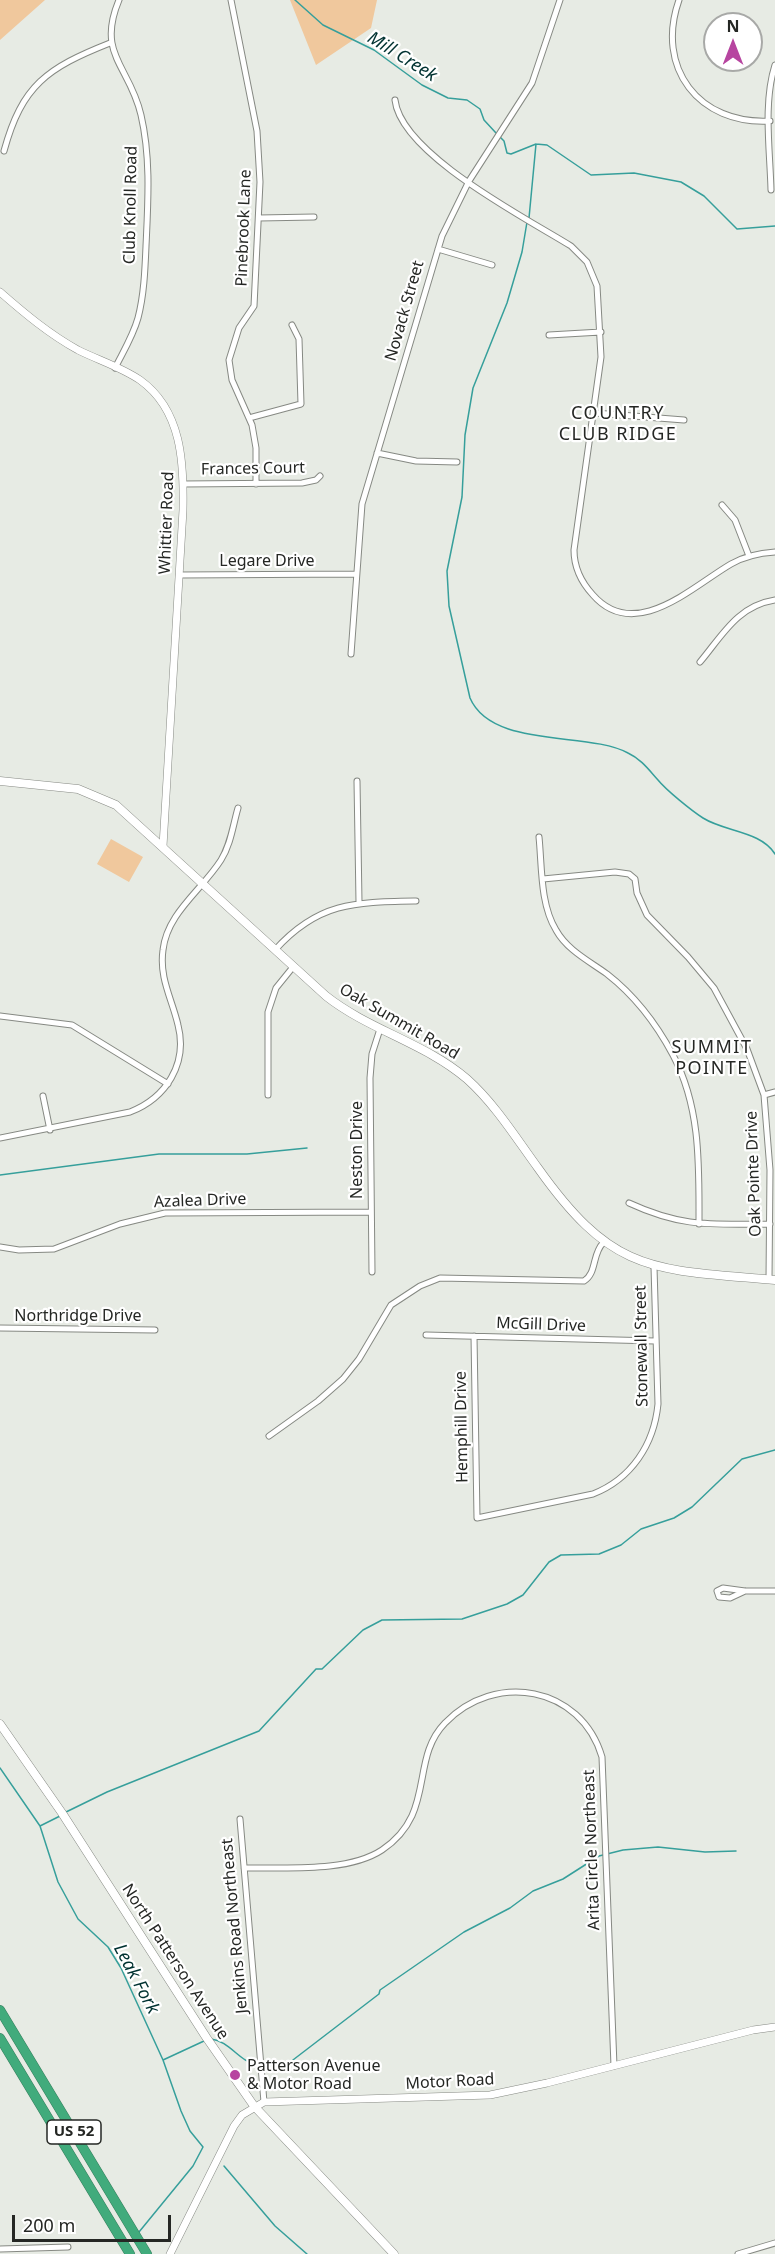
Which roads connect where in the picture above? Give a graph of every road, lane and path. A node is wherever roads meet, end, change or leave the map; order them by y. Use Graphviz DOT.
graph roads {
  1 [pos="119,0"];
  2 [pos="231,0"];
  3 [pos="560,0"];
  4 [pos="679,0"];
  5 [pos="110,43"];
  6 [pos="775,65"];
  7 [pos="395,100"];
  8 [pos="770,121"];
  9 [pos="4,151"];
  10 [pos="469,181"];
  11 [pos="771,190"];
  12 [pos="314,217"];
  13 [pos="259,218"];
  14 [pos="438,249"];
  15 [pos="492,265"];
  16 [pos="0,292"];
  17 [pos="292,324"];
  18 [pos="601,332"];
  19 [pos="549,335"];
  20 [pos="115,368"];
  21 [pos="595,413"];
  22 [pos="249,418"];
  23 [pos="684,420"];
  24 [pos="377,453"];
  25 [pos="457,462"];
  26 [pos="320,476"];
  27 [pos="183,484"];
  28 [pos="256,484"];
  29 [pos="722,505"];
  30 [pos="775,552"];
  31 [pos="749,556"];
  32 [pos="356,574"];
  33 [pos="178,575"];
  34 [pos="775,600"];
  35 [pos="351,654"];
  36 [pos="700,662"];
  37 [pos="0,781"];
  38 [pos="357,781"];
  39 [pos="238,808"];
  40 [pos="539,837"];
  41 [pos="163,846"];
  42 [pos="543,879"];
  43 [pos="203,883"];
  44 [pos="416,901"];
  45 [pos="359,902"];
  46 [pos="275,950"];
  47 [pos="293,967"];
  48 [pos="0,1016"];
  49 [pos="380,1029"];
  50 [pos="168,1084"];
  51 [pos="775,1092"];
  52 [pos="268,1095"];
  53 [pos="764,1095"];
  54 [pos="43,1096"];
  55 [pos="50,1130"];
  56 [pos="0,1138"];
  57 [pos="773,1170"];
  58 [pos="629,1203"];
  59 [pos="371,1212"];
  60 [pos="699,1224"];
  61 [pos="770,1224"];
  62 [pos="603,1242"];
  63 [pos="0,1247"];
  64 [pos="654,1267"];
  65 [pos="372,1272"];
  66 [pos="772,1280"];
  67 [pos="0,1328"];
  68 [pos="155,1330"];
  69 [pos="426,1335"];
  70 [pos="474,1336"];
  71 [pos="656,1341"];
  72 [pos="269,1436"];
  73 [pos="477,1518"];
  74 [pos="745,1591"];
  75 [pos="775,1591"];
  76 [pos="0,1724"];
  77 [pos="240,1819"];
  78 [pos="244,1868"];
  79 [pos="0,2010"];
  80 [pos="775,2027"];
  81 [pos="0,2038"];
  82 [pos="614,2066"];
  83 [pos="264,2102"];
  84 [pos="254,2106"];
  85 [pos="775,2243"];
  86 [pos="68,2247"];
  87 [pos="0,2249"];
  88 [pos="130,2254"];
  89 [pos="147,2254"];
  90 [pos="170,2254"];
  91 [pos="393,2254"];
  92 [pos="738,2254"];
  1 -- 5 [label="street"];
  2 -- 13 [label="street, Pinebrook Lane"];
  3 -- 10 [label="street, Novack Street"];
  4 -- 8 [label="street"];
  5 -- 9 [label="street"];
  5 -- 20 [label="street, Club Knoll Road"];
  6 -- 8 [label="street"];
  7 -- 10 [label="street"];
  8 -- 11 [label="street"];
  10 -- 14 [label="street, Novack Street"];
  10 -- 18 [label="street"];
  12 -- 13 [label="street"];
  13 -- 22 [label="street, Pinebrook Lane"];
  14 -- 15 [label="street"];
  14 -- 24 [label="street, Novack Street"];
  16 -- 20 [label="street, Whittier Road"];
  17 -- 22 [label="street"];
  18 -- 19 [label="street"];
  18 -- 21 [label="street"];
  20 -- 27 [label="street, Whittier Road"];
  21 -- 23 [label="street"];
  21 -- 31 [label="street"];
  22 -- 28 [label="street, Pinebrook Lane"];
  24 -- 25 [label="street"];
  24 -- 32 [label="street, Novack Street"];
  26 -- 28 [label="street, Frances Court"];
  27 -- 28 [label="street, Frances Court"];
  27 -- 33 [label="street, Whittier Road"];
  29 -- 31 [label="street"];
  30 -- 31 [label="street"];
  32 -- 33 [label="street, Legare Drive"];
  32 -- 35 [label="street, Novack Street"];
  33 -- 41 [label="street, Whittier Road"];
  34 -- 36 [label="street"];
  37 -- 41 [label="main road, Oak Summit Road"];
  38 -- 45 [label="street"];
  39 -- 43 [label="street"];
  40 -- 42 [label="street"];
  41 -- 43 [label="main road, Oak Summit Road"];
  42 -- 53 [label="street, Oak Pointe Drive"];
  42 -- 60 [label="street"];
  43 -- 46 [label="main road, Oak Summit Road"];
  43 -- 50 [label="street"];
  44 -- 45 [label="street"];
  45 -- 46 [label="street"];
  46 -- 47 [label="main road, Oak Summit Road"];
  47 -- 49 [label="main road, Oak Summit Road"];
  47 -- 52 [label="street"];
  48 -- 50 [label="street"];
  49 -- 59 [label="street, Neston Drive"];
  49 -- 62 [label="main road, Oak Summit Road"];
  50 -- 55 [label="street"];
  51 -- 53 [label="street"];
  53 -- 57 [label="street, Oak Pointe Drive"];
  54 -- 55 [label="street"];
  55 -- 56 [label="street"];
  57 -- 61 [label="street, Oak Pointe Drive"];
  58 -- 60 [label="street"];
  59 -- 63 [label="street, Azalea Drive"];
  59 -- 65 [label="street, Neston Drive"];
  60 -- 61 [label="street"];
  61 -- 66 [label="street, Oak Pointe Drive"];
  62 -- 64 [label="main road, Oak Summit Road"];
  62 -- 72 [label="street"];
  64 -- 66 [label="main road, Oak Summit Road"];
  64 -- 71 [label="street, Stonewall Street"];
  67 -- 68 [label="street, Northridge Drive"];
  69 -- 70 [label="street, McGill Drive"];
  70 -- 71 [label="street, McGill Drive"];
  70 -- 73 [label="street, Hemphill Drive"];
  71 -- 73 [label="street, Stonewall Street"];
  74 -- 75 [label="street"];
  76 -- 84 [label="main road, North Patterson Avenue"];
  77 -- 78 [label="street, Jenkins Road Northeast"];
  78 -- 82 [label="street, Arita Circle Northeast"];
  78 -- 83 [label="street, Jenkins Road Northeast"];
  79 -- 89 [label="highway, US 52"];
  80 -- 82 [label="street, Motor Road"];
  81 -- 88 [label="highway, US 52"];
  82 -- 83 [label="street, Motor Road"];
  83 -- 84 [label="street, Motor Road"];
  84 -- 90 [label="street, Motor Road"];
  84 -- 91 [label="main road, North Patterson Avenue"];
  85 -- 92 [label="street"];
  86 -- 87 [label="street"];
}
